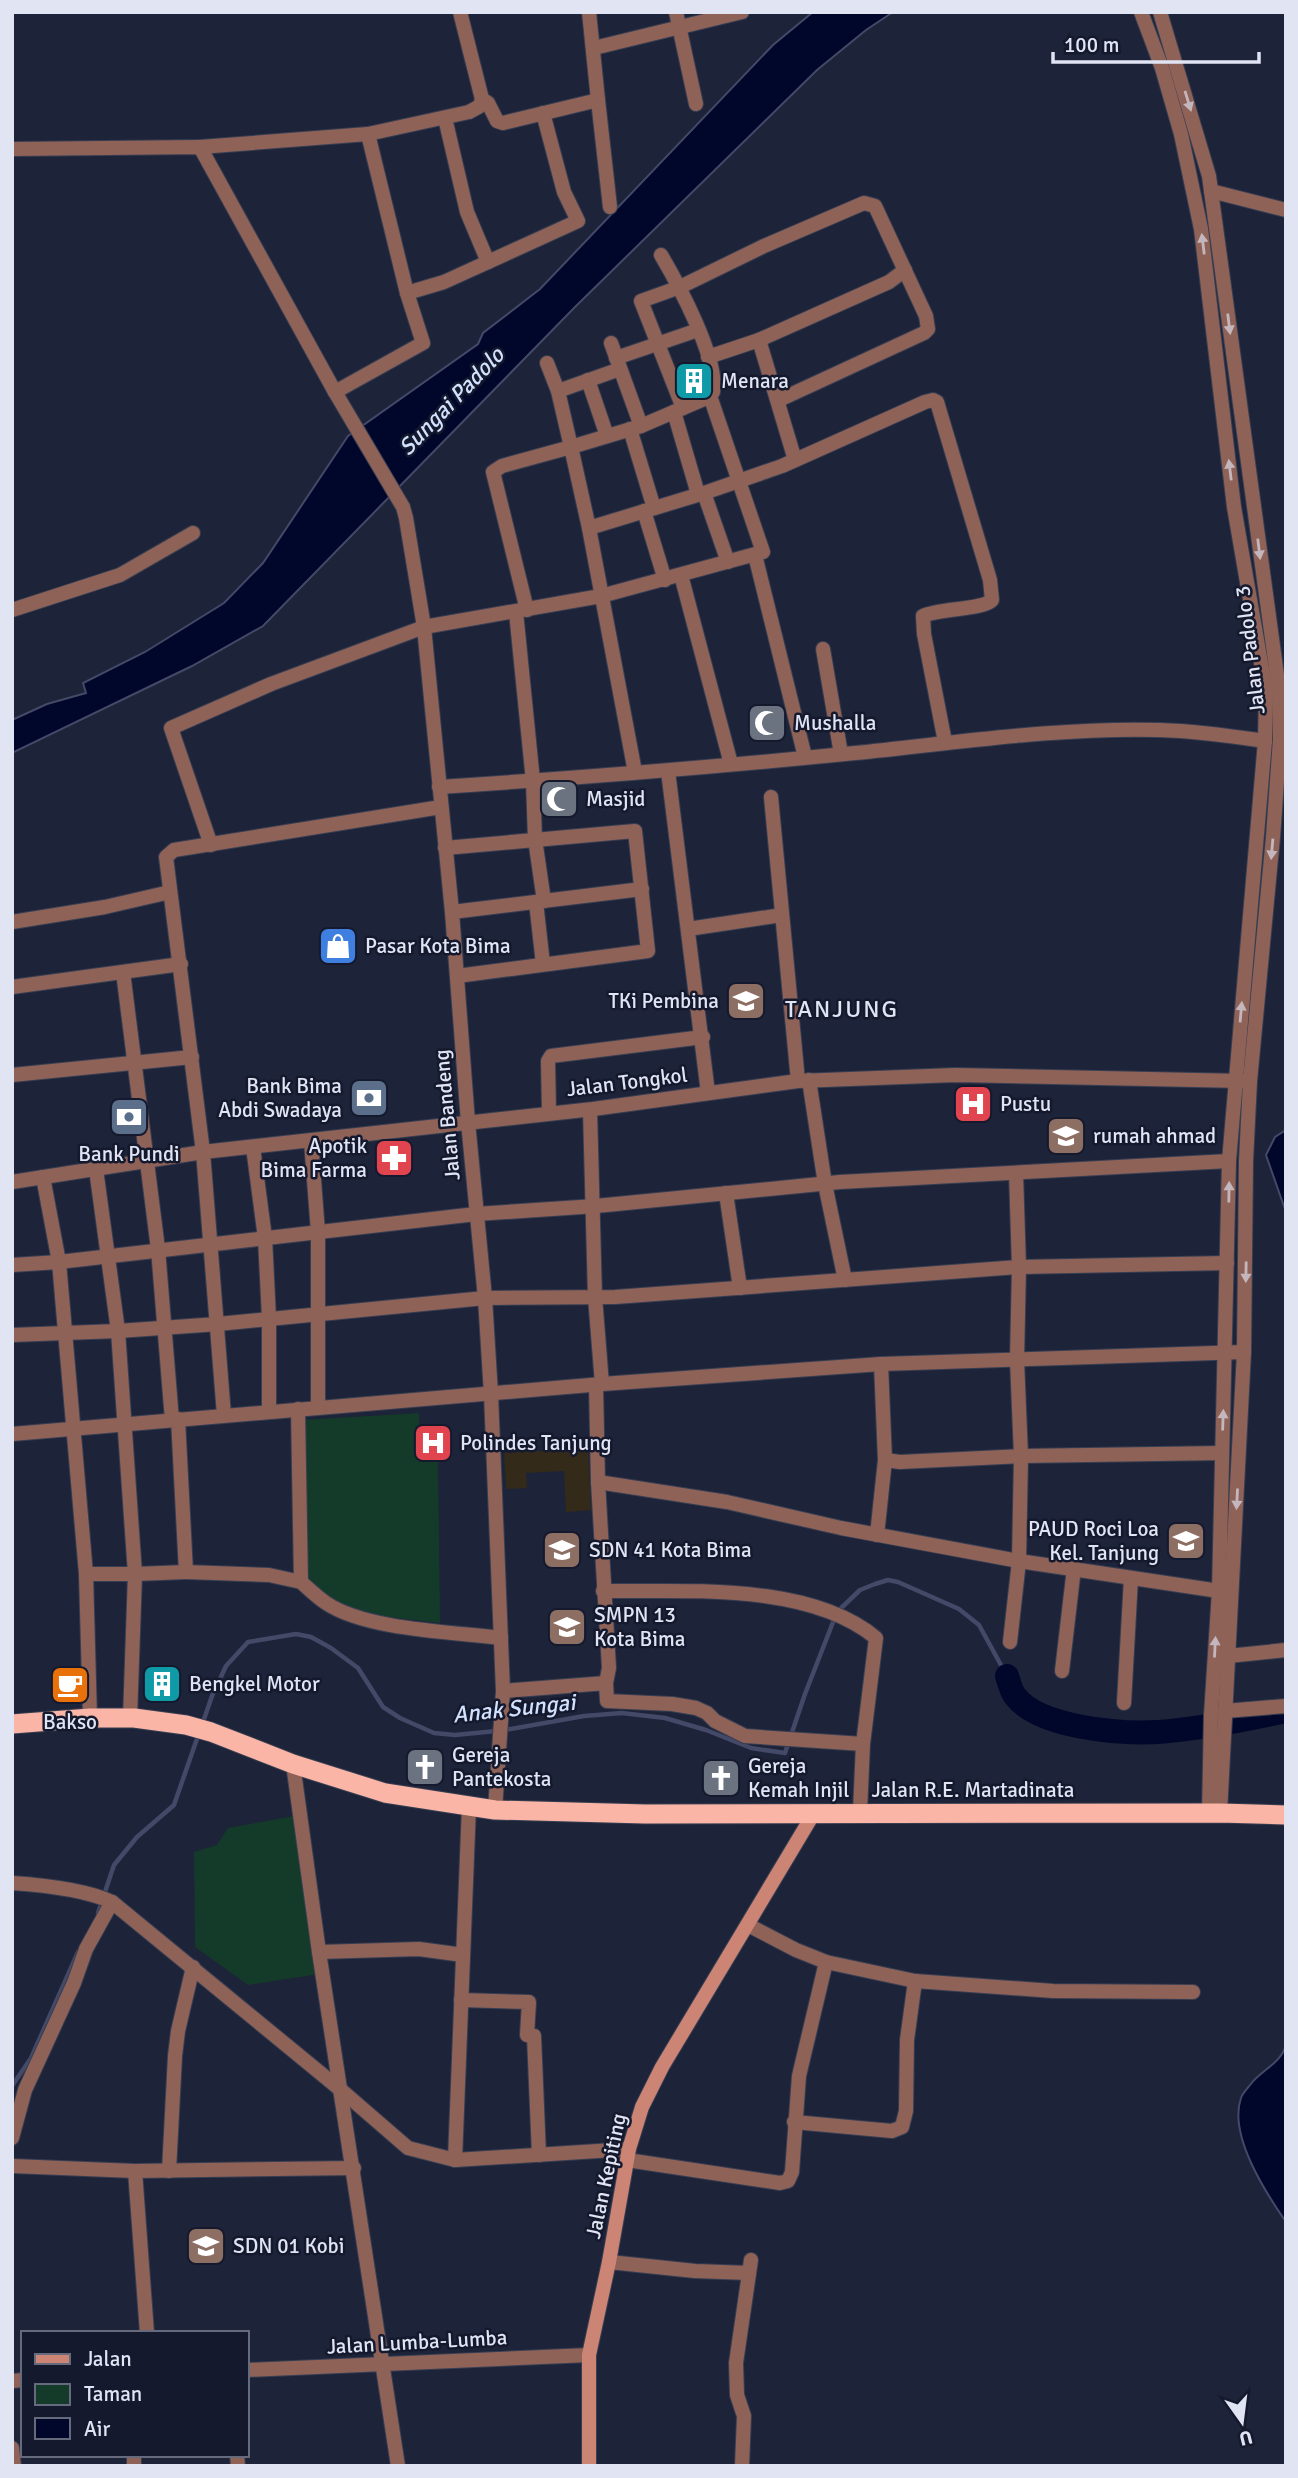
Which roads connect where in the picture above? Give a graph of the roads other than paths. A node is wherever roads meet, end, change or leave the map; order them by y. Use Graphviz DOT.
graph roads {
  1 [pos="460,12"];
  2 [pos="589,12"];
  3 [pos="676,12"];
  4 [pos="741,12"];
  5 [pos="1141,12"];
  6 [pos="1160,12"];
  7 [pos="679,27"];
  8 [pos="594,48"];
  9 [pos="482,99"];
  10 [pos="598,100"];
  11 [pos="696,104"];
  12 [pos="543,113"];
  13 [pos="445,118"];
  14 [pos="368,134"];
  15 [pos="200,146"];
  16 [pos="12,149"];
  17 [pos="1211,191"];
  18 [pos="610,207"];
  19 [pos="1286,210"];
  20 [pos="661,255"];
  21 [pos="488,262"];
  22 [pos="905,270"];
  23 [pos="680,287"];
  24 [pos="407,293"];
  25 [pos="698,330"];
  26 [pos="759,340"];
  27 [pos="657,344"];
  28 [pos="616,357"];
  29 [pos="708,357"];
  30 [pos="547,363"];
  31 [pos="588,380"];
  32 [pos="558,391"];
  33 [pos="335,392"];
  34 [pos="710,396"];
  35 [pos="779,400"];
  36 [pos="678,410"];
  37 [pos="1242,424"];
  38 [pos="636,427"];
  39 [pos="1224,427"];
  40 [pos="607,436"];
  41 [pos="571,447"];
  42 [pos="795,460"];
  43 [pos="740,481"];
  44 [pos="701,494"];
  45 [pos="649,510"];
  46 [pos="589,528"];
  47 [pos="193,533"];
  48 [pos="755,555"];
  49 [pos="729,562"];
  50 [pos="681,575"];
  51 [pos="665,580"];
  52 [pos="601,596"];
  53 [pos="12,610"];
  54 [pos="521,611"];
  55 [pos="424,627"];
  56 [pos="823,649"];
  57 [pos="1272,691"];
  58 [pos="1265,741"];
  59 [pos="945,742"];
  60 [pos="841,754"];
  61 [pos="805,757"];
  62 [pos="731,764"];
  63 [pos="668,771"];
  64 [pos="635,772"];
  65 [pos="1262,778"];
  66 [pos="1277,780"];
  67 [pos="533,781"];
  68 [pos="439,787"];
  69 [pos="772,797"];
  70 [pos="441,807"];
  71 [pos="536,839"];
  72 [pos="211,845"];
  73 [pos="445,848"];
  74 [pos="642,889"];
  75 [pos="170,892"];
  76 [pos="540,901"];
  77 [pos="452,912"];
  78 [pos="782,915"];
  79 [pos="12,922"];
  80 [pos="688,929"];
  81 [pos="181,964"];
  82 [pos="543,964"];
  83 [pos="123,972"];
  84 [pos="457,975"];
  85 [pos="12,987"];
  86 [pos="703,1037"];
  87 [pos="192,1056"];
  88 [pos="135,1063"];
  89 [pos="12,1075"];
  90 [pos="1235,1080"];
  91 [pos="804,1081"];
  92 [pos="1250,1081"];
  93 [pos="708,1093"];
  94 [pos="590,1110"];
  95 [pos="549,1112"];
  96 [pos="468,1122"];
  97 [pos="311,1141"];
  98 [pos="254,1147"];
  99 [pos="203,1152"];
  100 [pos="146,1160"];
  101 [pos="1229,1161"];
  102 [pos="96,1169"];
  103 [pos="1016,1173"];
  104 [pos="43,1177"];
  105 [pos="12,1182"];
  106 [pos="825,1184"];
  107 [pos="726,1193"];
  108 [pos="592,1206"];
  109 [pos="476,1214"];
  110 [pos="318,1232"];
  111 [pos="265,1238"];
  112 [pos="209,1243"];
  113 [pos="158,1249"];
  114 [pos="107,1255"];
  115 [pos="59,1262"];
  116 [pos="1227,1262"];
  117 [pos="12,1265"];
  118 [pos="1019,1267"];
  119 [pos="845,1280"];
  120 [pos="740,1288"];
  121 [pos="595,1297"];
  122 [pos="485,1298"];
  123 [pos="320,1313"];
  124 [pos="269,1318"];
  125 [pos="218,1324"];
  126 [pos="165,1326"];
  127 [pos="118,1331"];
  128 [pos="66,1334"];
  129 [pos="12,1335"];
  130 [pos="1226,1352"];
  131 [pos="1244,1352"];
  132 [pos="1017,1360"];
  133 [pos="881,1364"];
  134 [pos="599,1385"];
  135 [pos="491,1394"];
  136 [pos="318,1407"];
  137 [pos="298,1409"];
  138 [pos="269,1411"];
  139 [pos="224,1415"];
  140 [pos="176,1419"];
  141 [pos="126,1424"];
  142 [pos="73,1428"];
  143 [pos="12,1434"];
  144 [pos="1222,1454"];
  145 [pos="1021,1456"];
  146 [pos="885,1460"];
  147 [pos="598,1482"];
  148 [pos="877,1535"];
  149 [pos="1019,1561"];
  150 [pos="1074,1568"];
  151 [pos="186,1572"];
  152 [pos="86,1574"];
  153 [pos="135,1574"];
  154 [pos="1131,1578"];
  155 [pos="301,1582"];
  156 [pos="603,1591"];
  157 [pos="1219,1591"];
  158 [pos="501,1638"];
  159 [pos="1010,1642"];
  160 [pos="1286,1650"];
  161 [pos="1228,1656"];
  162 [pos="1062,1671"];
  163 [pos="606,1683"];
  164 [pos="503,1691"];
  165 [pos="1124,1703"];
  166 [pos="1286,1706"];
  167 [pos="1220,1714"];
  168 [pos="90,1718"];
  169 [pos="130,1718"];
  170 [pos="12,1724"];
  171 [pos="863,1744"];
  172 [pos="293,1764"];
  173 [pos="469,1806"];
  174 [pos="495,1810"];
  175 [pos="860,1812"];
  176 [pos="814,1813"];
  177 [pos="1214,1813"];
  178 [pos="1286,1815"];
  179 [pos="12,1883"];
  180 [pos="105,1900"];
  181 [pos="748,1925"];
  182 [pos="319,1952"];
  183 [pos="463,1955"];
  184 [pos="826,1962"];
  185 [pos="193,1967"];
  186 [pos="915,1981"];
  187 [pos="1193,1992"];
  188 [pos="461,2000"];
  189 [pos="18,2087"];
  190 [pos="341,2090"];
  191 [pos="794,2122"];
  192 [pos="12,2138"];
  193 [pos="539,2155"];
  194 [pos="628,2155"];
  195 [pos="455,2160"];
  196 [pos="12,2166"];
  197 [pos="354,2168"];
  198 [pos="135,2171"];
  199 [pos="169,2171"];
  200 [pos="608,2262"];
  201 [pos="147,2331"];
  202 [pos="589,2355"];
  203 [pos="384,2365"];
  204 [pos="248,2370"];
  205 [pos="12,2448"];
  206 [pos="14,2466"];
  207 [pos="398,2466"];
  208 [pos="589,2466"];
  209 [pos="742,2466"];
  1 -- 9 [label="street"];
  2 -- 8 [label="street"];
  3 -- 7 [label="street"];
  4 -- 7 [label="street"];
  39 -- 5 [label="street, Jalan Padolo 3, one-way"];
  6 -- 17 [label="street, Jalan Padolo 3, one-way"];
  7 -- 8 [label="street"];
  7 -- 11 [label="street"];
  8 -- 10 [label="street"];
  9 -- 12 [label="street"];
  9 -- 13 [label="street"];
  10 -- 12 [label="street"];
  10 -- 18 [label="street"];
  12 -- 21 [label="street"];
  13 -- 14 [label="street"];
  13 -- 21 [label="street"];
  14 -- 15 [label="street"];
  14 -- 24 [label="street"];
  15 -- 16 [label="street"];
  15 -- 33 [label="street"];
  17 -- 19 [label="street"];
  17 -- 37 [label="street, Jalan Padolo 3, one-way"];
  20 -- 23 [label="street"];
  21 -- 24 [label="street"];
  22 -- 23 [label="street"];
  22 -- 26 [label="street"];
  22 -- 35 [label="street"];
  23 -- 25 [label="street"];
  23 -- 27 [label="street"];
  24 -- 33 [label="street"];
  25 -- 27 [label="street"];
  25 -- 29 [label="street"];
  26 -- 29 [label="street"];
  26 -- 35 [label="street"];
  27 -- 28 [label="street"];
  27 -- 36 [label="street"];
  28 -- 31 [label="street"];
  28 -- 38 [label="street"];
  29 -- 34 [label="street"];
  30 -- 32 [label="street"];
  31 -- 32 [label="street"];
  31 -- 40 [label="street"];
  32 -- 41 [label="street"];
  33 -- 55 [label="street, Jalan Bandeng"];
  34 -- 36 [label="street"];
  34 -- 43 [label="street"];
  35 -- 42 [label="street"];
  36 -- 38 [label="street"];
  36 -- 44 [label="street"];
  37 -- 39 [label="street"];
  37 -- 57 [label="street, Jalan Padolo 3, one-way"];
  38 -- 40 [label="street"];
  38 -- 45 [label="street"];
  57 -- 39 [label="street, Jalan Padolo 3, one-way"];
  40 -- 41 [label="street"];
  41 -- 46 [label="street"];
  41 -- 54 [label="street"];
  42 -- 43 [label="street"];
  42 -- 59 [label="street"];
  43 -- 44 [label="street"];
  43 -- 48 [label="street"];
  44 -- 45 [label="street"];
  44 -- 49 [label="street"];
  45 -- 46 [label="street"];
  45 -- 51 [label="street"];
  46 -- 52 [label="street"];
  47 -- 53 [label="street"];
  48 -- 49 [label="street"];
  48 -- 61 [label="street"];
  49 -- 50 [label="street"];
  50 -- 51 [label="street"];
  50 -- 62 [label="street"];
  51 -- 52 [label="street"];
  52 -- 54 [label="street"];
  52 -- 64 [label="street"];
  54 -- 55 [label="street"];
  54 -- 67 [label="street"];
  55 -- 68 [label="street, Jalan Bandeng"];
  55 -- 72 [label="street"];
  56 -- 60 [label="street"];
  57 -- 58 [label="street, Jalan Padolo 3"];
  57 -- 66 [label="street, Jalan Padolo 3"];
  58 -- 59 [label="street"];
  58 -- 65 [label="street, Jalan Padolo 3"];
  59 -- 60 [label="street"];
  60 -- 61 [label="street"];
  61 -- 62 [label="street"];
  62 -- 63 [label="street"];
  63 -- 64 [label="street"];
  63 -- 80 [label="street"];
  64 -- 67 [label="street"];
  65 -- 66 [label="street"];
  90 -- 65 [label="street, Jalan Padolo 3, one-way"];
  66 -- 92 [label="street, Jalan Padolo 3, one-way"];
  67 -- 68 [label="street"];
  67 -- 71 [label="street"];
  68 -- 70 [label="street, Jalan Bandeng"];
  69 -- 78 [label="street"];
  70 -- 72 [label="street"];
  70 -- 73 [label="street, Jalan Bandeng"];
  71 -- 73 [label="street"];
  71 -- 74 [label="street"];
  71 -- 76 [label="street"];
  72 -- 75 [label="street"];
  73 -- 77 [label="street, Jalan Bandeng"];
  74 -- 76 [label="street"];
  74 -- 82 [label="street"];
  75 -- 79 [label="street"];
  75 -- 81 [label="street"];
  76 -- 77 [label="street"];
  76 -- 82 [label="street"];
  77 -- 84 [label="street, Jalan Bandeng"];
  78 -- 80 [label="street"];
  78 -- 91 [label="street"];
  80 -- 86 [label="street"];
  81 -- 83 [label="street"];
  81 -- 87 [label="street"];
  82 -- 84 [label="street"];
  83 -- 85 [label="street"];
  83 -- 88 [label="street"];
  84 -- 96 [label="street, Jalan Bandeng"];
  86 -- 93 [label="street"];
  86 -- 95 [label="street"];
  87 -- 88 [label="street"];
  87 -- 99 [label="street"];
  88 -- 89 [label="street"];
  88 -- 100 [label="street"];
  90 -- 91 [label="street, Jalan Tongkol"];
  90 -- 92 [label="street, Jalan Tongkol"];
  90 -- 101 [label="street, Jalan Padolo 3"];
  91 -- 93 [label="street, Jalan Tongkol"];
  91 -- 106 [label="street"];
  92 -- 131 [label="street, Jalan Padolo 3, one-way"];
  93 -- 94 [label="street, Jalan Tongkol"];
  94 -- 95 [label="street, Jalan Tongkol"];
  94 -- 108 [label="street"];
  95 -- 96 [label="street, Jalan Tongkol"];
  96 -- 97 [label="street, Jalan Tongkol"];
  96 -- 109 [label="street, Jalan Bandeng"];
  97 -- 98 [label="street, Jalan Tongkol"];
  97 -- 110 [label="street"];
  98 -- 99 [label="street, Jalan Tongkol"];
  98 -- 111 [label="street"];
  99 -- 100 [label="street, Jalan Tongkol"];
  99 -- 112 [label="street"];
  100 -- 102 [label="street, Jalan Tongkol"];
  100 -- 113 [label="street"];
  101 -- 103 [label="street"];
  116 -- 101 [label="street, Jalan Padolo 3, one-way"];
  102 -- 104 [label="street, Jalan Tongkol"];
  102 -- 114 [label="street"];
  103 -- 106 [label="street"];
  103 -- 118 [label="street"];
  104 -- 105 [label="street, Jalan Tongkol"];
  104 -- 115 [label="street"];
  106 -- 107 [label="street"];
  106 -- 119 [label="street"];
  107 -- 108 [label="street"];
  107 -- 120 [label="street"];
  108 -- 109 [label="street"];
  108 -- 121 [label="street"];
  109 -- 110 [label="street"];
  109 -- 122 [label="street, Jalan Bandeng"];
  110 -- 111 [label="street"];
  110 -- 123 [label="street"];
  111 -- 112 [label="street"];
  111 -- 124 [label="street"];
  112 -- 113 [label="street"];
  112 -- 125 [label="street"];
  113 -- 114 [label="street"];
  113 -- 126 [label="street"];
  114 -- 115 [label="street"];
  114 -- 127 [label="street"];
  115 -- 117 [label="street"];
  115 -- 128 [label="street"];
  116 -- 118 [label="street"];
  116 -- 130 [label="street, Jalan Padolo 3"];
  118 -- 119 [label="street"];
  118 -- 132 [label="street"];
  119 -- 120 [label="street"];
  120 -- 121 [label="street"];
  121 -- 122 [label="street"];
  121 -- 134 [label="street"];
  122 -- 123 [label="street"];
  122 -- 135 [label="street, Jalan Bandeng"];
  123 -- 124 [label="street"];
  123 -- 136 [label="street"];
  124 -- 125 [label="street"];
  124 -- 138 [label="street"];
  125 -- 126 [label="street"];
  125 -- 139 [label="street"];
  126 -- 127 [label="street"];
  126 -- 140 [label="street"];
  127 -- 128 [label="street"];
  127 -- 141 [label="street"];
  128 -- 129 [label="street"];
  128 -- 142 [label="street"];
  130 -- 131 [label="street"];
  130 -- 132 [label="street"];
  144 -- 130 [label="street, Jalan Padolo 3, one-way"];
  131 -- 161 [label="street, Jalan Padolo 3, one-way"];
  132 -- 133 [label="street"];
  132 -- 145 [label="street"];
  133 -- 134 [label="street"];
  133 -- 146 [label="street"];
  134 -- 135 [label="street"];
  134 -- 147 [label="street"];
  135 -- 136 [label="street"];
  135 -- 158 [label="street, Jalan Bandeng"];
  136 -- 137 [label="street"];
  137 -- 138 [label="street"];
  137 -- 155 [label="street"];
  138 -- 139 [label="street"];
  139 -- 140 [label="street"];
  140 -- 141 [label="street"];
  140 -- 151 [label="street"];
  141 -- 142 [label="street"];
  141 -- 153 [label="street"];
  142 -- 143 [label="street"];
  142 -- 152 [label="street"];
  144 -- 145 [label="street"];
  144 -- 157 [label="street, Jalan Padolo 3"];
  145 -- 146 [label="street"];
  145 -- 149 [label="street"];
  146 -- 148 [label="street"];
  147 -- 148 [label="street"];
  147 -- 156 [label="street"];
  148 -- 149 [label="street"];
  149 -- 150 [label="street"];
  149 -- 159 [label="street"];
  150 -- 154 [label="street"];
  150 -- 162 [label="street"];
  151 -- 153 [label="street"];
  151 -- 155 [label="street"];
  152 -- 153 [label="street"];
  152 -- 168 [label="street"];
  153 -- 169 [label="street"];
  154 -- 157 [label="street"];
  154 -- 165 [label="street"];
  155 -- 158 [label="street"];
  156 -- 163 [label="street"];
  156 -- 171 [label="street"];
  167 -- 157 [label="street, Jalan Padolo 3, one-way"];
  158 -- 164 [label="street, Jalan Bandeng"];
  160 -- 161 [label="street"];
  161 -- 167 [label="street, Jalan Padolo 3"];
  163 -- 164 [label="street"];
  163 -- 171 [label="street"];
  164 -- 174 [label="street, Jalan Bandeng"];
  166 -- 167 [label="street"];
  167 -- 177 [label="street"];
  168 -- 169 [label="highway, Jalan R.E. Martadinata"];
  168 -- 170 [label="highway, Jalan R.E. Martadinata"];
  169 -- 172 [label="highway, Jalan R.E. Martadinata"];
  171 -- 175 [label="street"];
  172 -- 173 [label="highway, Jalan R.E. Martadinata"];
  172 -- 182 [label="street"];
  173 -- 174 [label="highway, Jalan R.E. Martadinata"];
  173 -- 183 [label="street"];
  174 -- 176 [label="highway, Jalan R.E. Martadinata"];
  175 -- 176 [label="highway, Jalan R.E. Martadinata"];
  175 -- 177 [label="highway, Jalan R.E. Martadinata"];
  176 -- 181 [label="main road, Jalan Kepiting"];
  177 -- 178 [label="highway, Jalan R.E. Martadinata"];
  179 -- 180 [label="street"];
  180 -- 185 [label="street"];
  180 -- 189 [label="street"];
  181 -- 184 [label="street"];
  181 -- 194 [label="main road, Jalan Kepiting"];
  182 -- 183 [label="street"];
  182 -- 190 [label="street"];
  183 -- 188 [label="street"];
  184 -- 186 [label="street"];
  184 -- 191 [label="street"];
  185 -- 190 [label="street"];
  185 -- 199 [label="street"];
  186 -- 187 [label="street"];
  186 -- 191 [label="street"];
  188 -- 193 [label="street"];
  188 -- 195 [label="street"];
  189 -- 192 [label="street"];
  190 -- 195 [label="street"];
  190 -- 197 [label="street"];
  191 -- 194 [label="street"];
  193 -- 194 [label="street"];
  193 -- 195 [label="street"];
  194 -- 200 [label="main road, Jalan Kepiting"];
  196 -- 198 [label="street"];
  197 -- 199 [label="street"];
  197 -- 203 [label="street"];
  198 -- 199 [label="street"];
  198 -- 201 [label="street"];
  200 -- 202 [label="main road, Jalan Kepiting"];
  200 -- 209 [label="street"];
  202 -- 203 [label="street, Jalan Lumba-Lumba"];
  202 -- 208 [label="main road, Jalan Kepiting"];
  203 -- 204 [label="street, Jalan Lumba-Lumba"];
  203 -- 207 [label="street"];
  205 -- 206 [label="street"];
}
